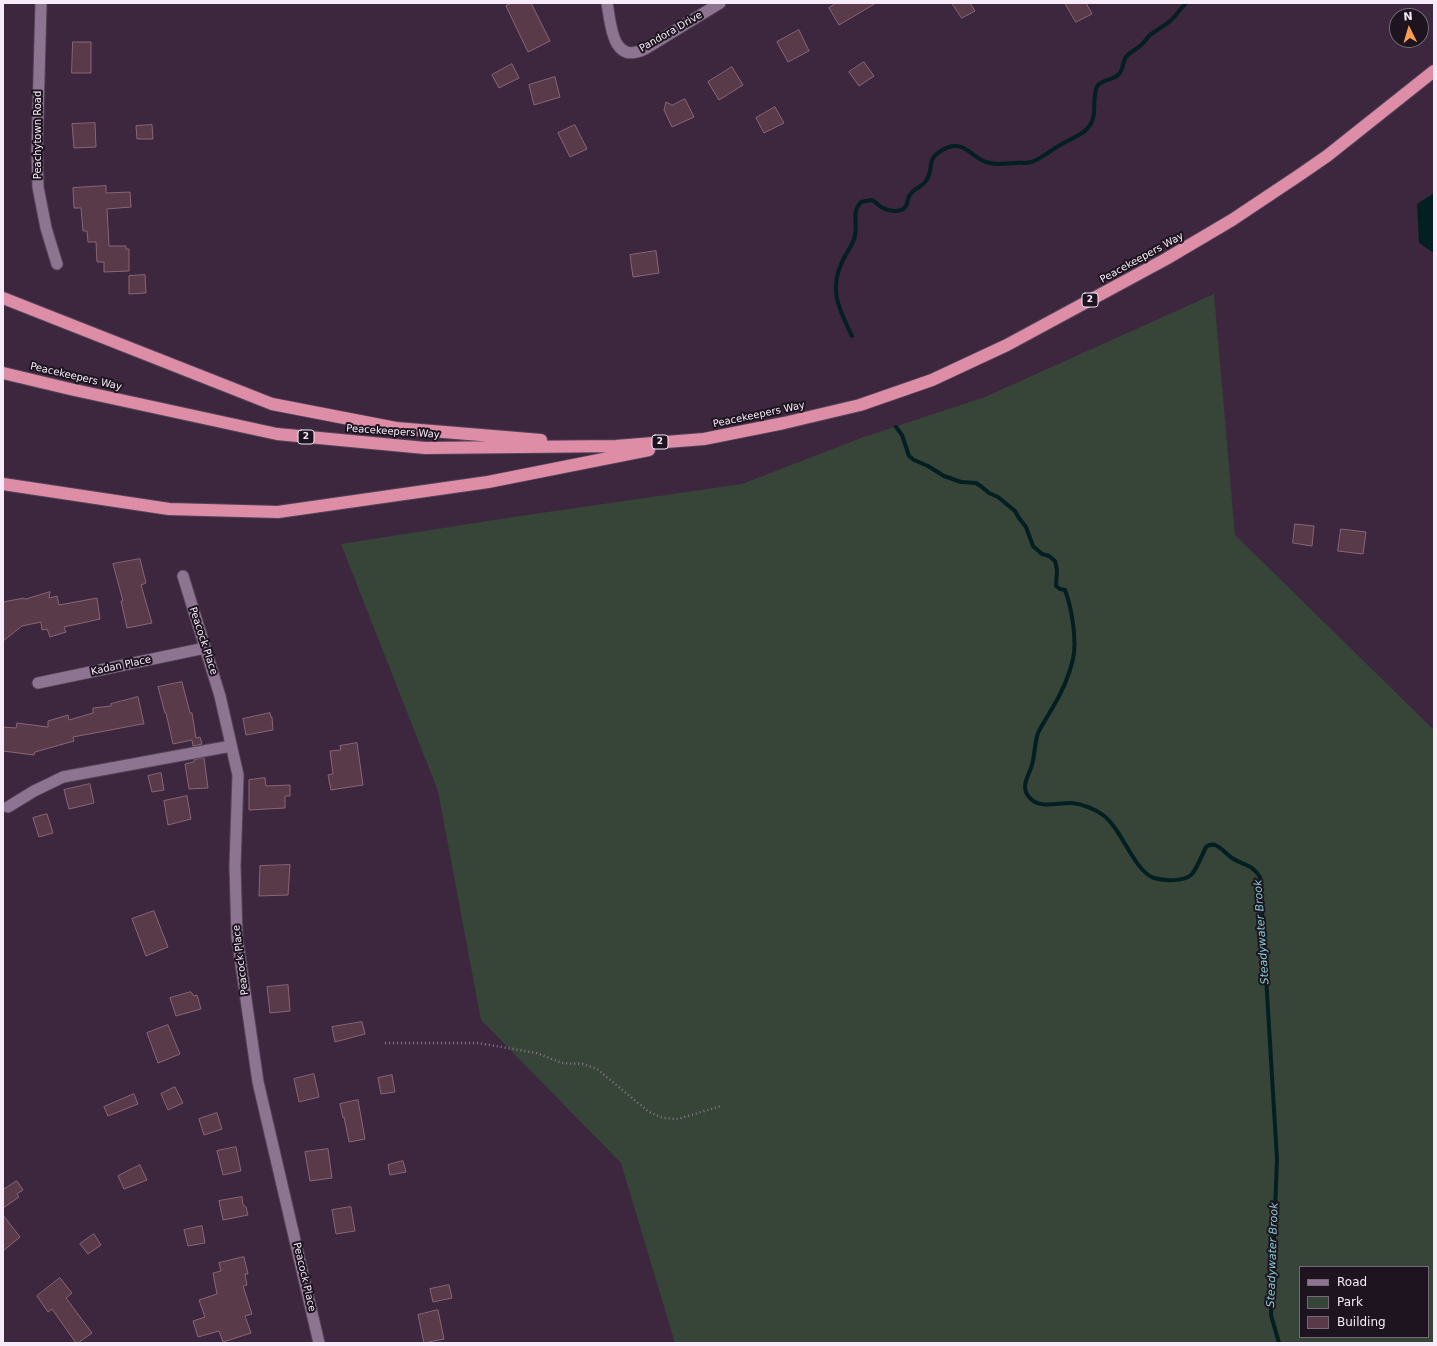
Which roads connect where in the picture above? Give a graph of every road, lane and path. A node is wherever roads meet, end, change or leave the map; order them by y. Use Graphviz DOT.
graph roads {
  1 [pos="41,3"];
  2 [pos="607,3"];
  3 [pos="720,3"];
  4 [pos="1434,71"];
  5 [pos="57,264"];
  6 [pos="3,298"];
  7 [pos="3,373"];
  8 [pos="704,439"];
  9 [pos="616,446"];
  10 [pos="3,484"];
  11 [pos="183,576"];
  12 [pos="205,648"];
  13 [pos="38,683"];
  14 [pos="231,746"];
  15 [pos="8,807"];
  16 [pos="385,1043"];
  17 [pos="721,1106"];
  18 [pos="319,1343"];
  1 -- 5 [label="street, Peachytown Road"];
  2 -- 3 [label="street, Pandora Drive"];
  4 -- 8 [label="highway, Peacekeepers Way / 2"];
  6 -- 9 [label="highway"];
  7 -- 9 [label="highway, Peacekeepers Way / 2"];
  8 -- 9 [label="highway, Peacekeepers Way / 2"];
  8 -- 10 [label="highway"];
  11 -- 12 [label="street, Peacock Place"];
  12 -- 13 [label="street, Kadan Place"];
  12 -- 14 [label="street, Peacock Place"];
  14 -- 15 [label="street"];
  14 -- 18 [label="street, Peacock Place"];
  16 -- 17 [label="path"];
}
